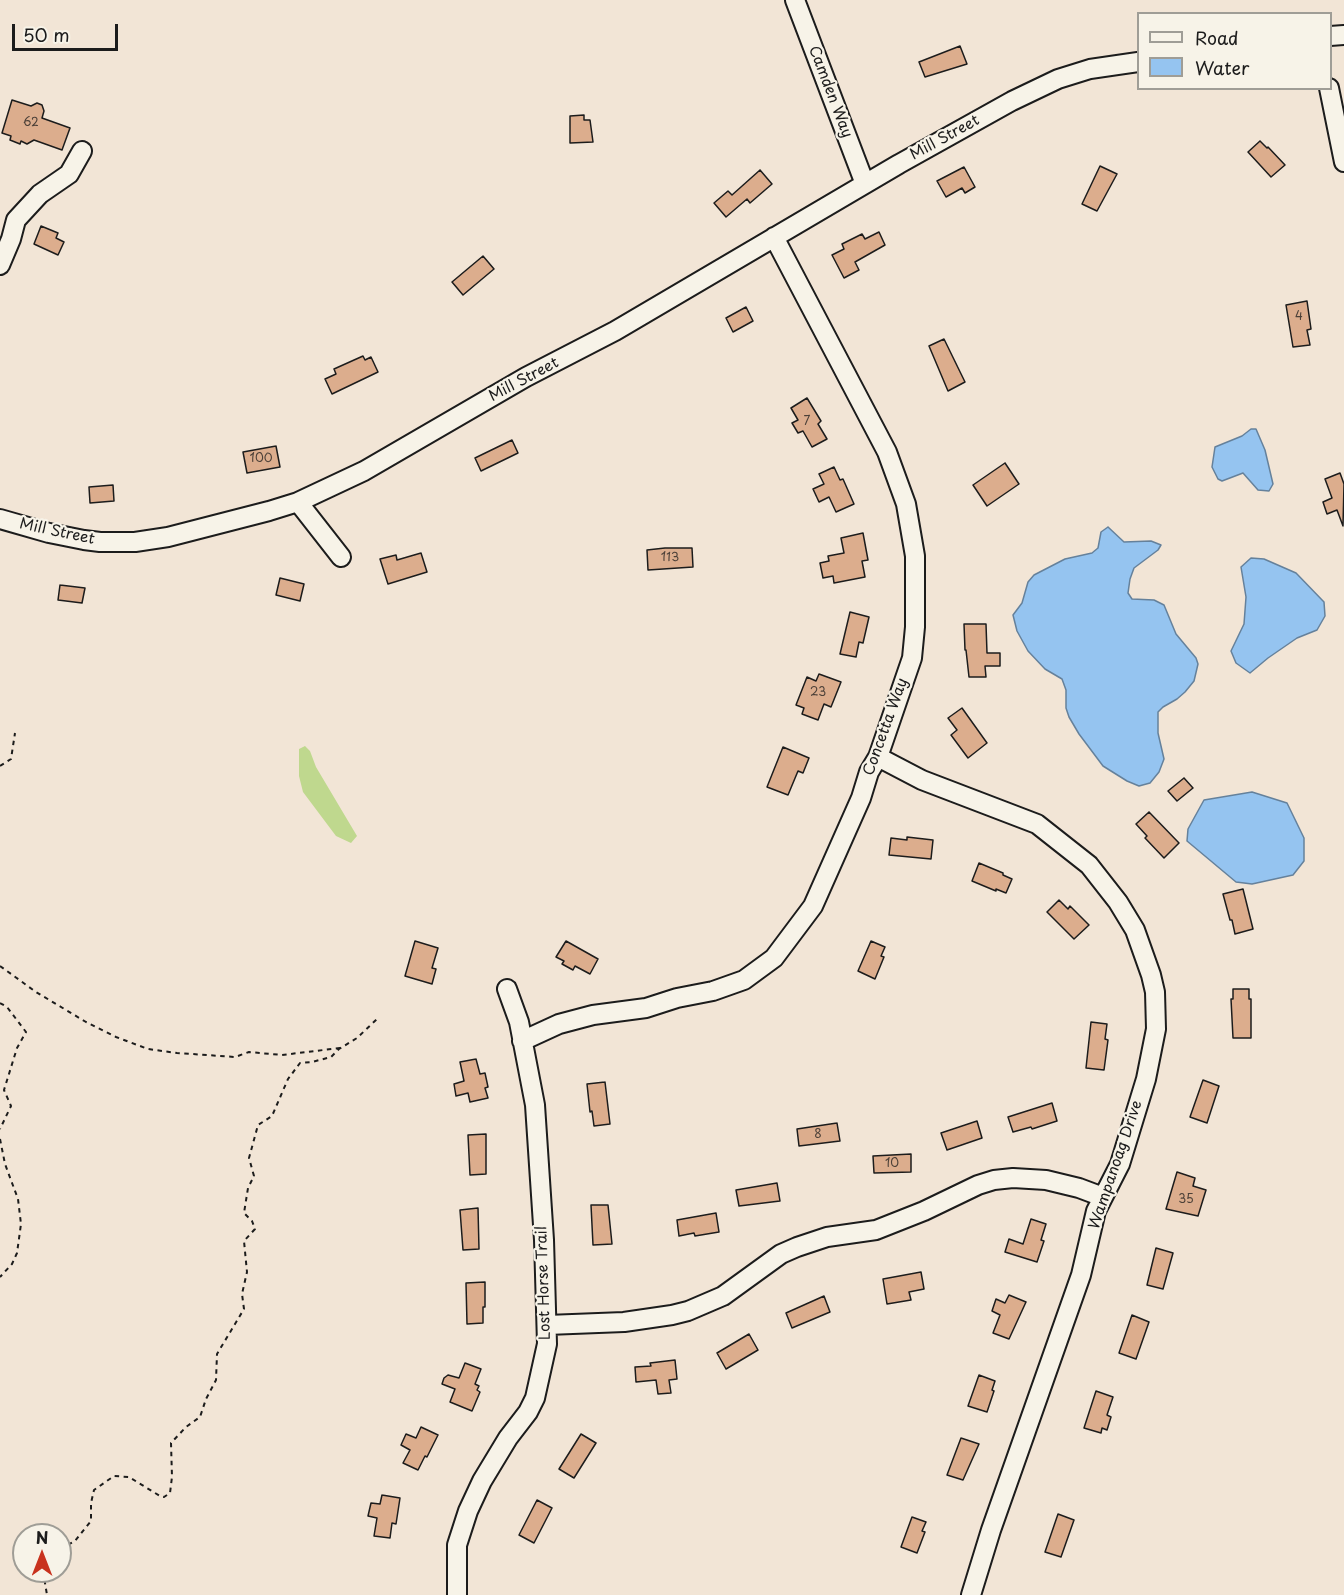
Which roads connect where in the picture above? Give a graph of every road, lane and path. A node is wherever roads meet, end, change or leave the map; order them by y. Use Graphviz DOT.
graph roads {
  1 [pos="795,0"];
  2 [pos="1137,62"];
  3 [pos="1329,90"];
  4 [pos="82,151"];
  5 [pos="1344,162"];
  6 [pos="865,184"];
  7 [pos="774,237"];
  8 [pos="0,265"];
  9 [pos="298,502"];
  10 [pos="0,519"];
  11 [pos="341,557"];
  12 [pos="15,733"];
  13 [pos="878,757"];
  14 [pos="0,766"];
  15 [pos="0,966"];
  16 [pos="507,989"];
  17 [pos="0,1003"];
  18 [pos="377,1018"];
  19 [pos="522,1041"];
  20 [pos="339,1049"];
  21 [pos="0,1129"];
  22 [pos="0,1139"];
  23 [pos="1104,1197"];
  24 [pos="0,1277"];
  25 [pos="547,1325"];
  26 [pos="72,1542"];
  27 [pos="457,1595"];
  28 [pos="971,1595"];
  1 -- 6 [label="street, Camden Way"];
  2 -- 6 [label="street, Mill Street"];
  3 -- 5 [label="street"];
  4 -- 8 [label="street"];
  6 -- 7 [label="street, Mill Street"];
  7 -- 9 [label="street, Mill Street"];
  7 -- 13 [label="street, Concetta Way"];
  9 -- 10 [label="street, Mill Street"];
  9 -- 11 [label="street"];
  12 -- 14 [label="path"];
  13 -- 19 [label="street, Concetta Way"];
  13 -- 23 [label="street, Wampanoag Drive"];
  15 -- 20 [label="path"];
  16 -- 19 [label="street, Lost Horse Trail"];
  17 -- 21 [label="path"];
  18 -- 20 [label="path"];
  19 -- 25 [label="street, Lost Horse Trail"];
  20 -- 26 [label="path"];
  22 -- 24 [label="path"];
  23 -- 25 [label="street"];
  23 -- 28 [label="street, Wampanoag Drive"];
  25 -- 27 [label="street, Lost Horse Trail"];
}
